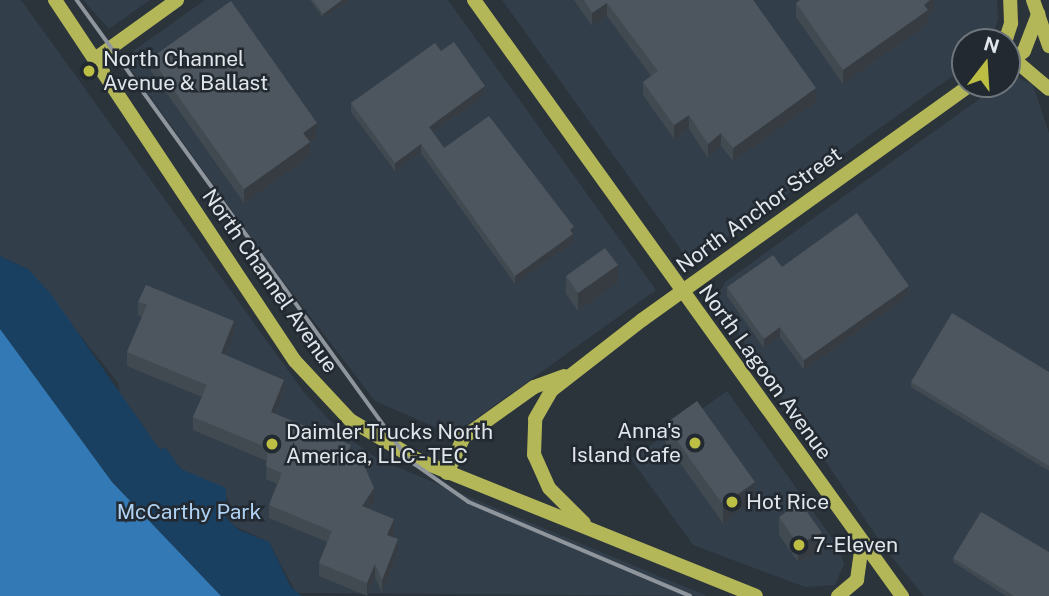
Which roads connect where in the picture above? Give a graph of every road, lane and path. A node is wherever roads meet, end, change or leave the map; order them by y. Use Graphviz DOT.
graph roads {
  1 [pos="55,0"];
  2 [pos="177,0"];
  3 [pos="474,0"];
  4 [pos="1010,0"];
  5 [pos="1036,7"];
  6 [pos="1010,28"];
  7 [pos="1049,46"];
  8 [pos="1021,54"];
  9 [pos="95,59"];
  10 [pos="1021,69"];
  11 [pos="1049,89"];
  12 [pos="952,98"];
  13 [pos="681,291"];
  14 [pos="572,373"];
  15 [pos="447,472"];
  16 [pos="585,524"];
  17 [pos="862,545"];
  18 [pos="756,596"];
  19 [pos="838,596"];
  20 [pos="902,596"];
  1 -- 9 [label="street, North Channel Avenue"];
  2 -- 9 [label="street"];
  3 -- 13 [label="street, North Lagoon Avenue"];
  4 -- 6 [label="street"];
  5 -- 7 [label="street"];
  5 -- 8 [label="street"];
  9 -- 15 [label="street, North Channel Avenue"];
  10 -- 11 [label="street"];
  12 -- 13 [label="street, North Anchor Street"];
  13 -- 14 [label="street, North Anchor Street"];
  13 -- 17 [label="street, North Lagoon Avenue"];
  14 -- 15 [label="street, North Anchor Street"];
  14 -- 16 [label="street, North Anchor Street"];
  15 -- 16 [label="street, North Channel Avenue"];
  16 -- 18 [label="street, North Channel Avenue"];
  17 -- 19 [label="street"];
  17 -- 20 [label="street, North Lagoon Avenue"];
}
